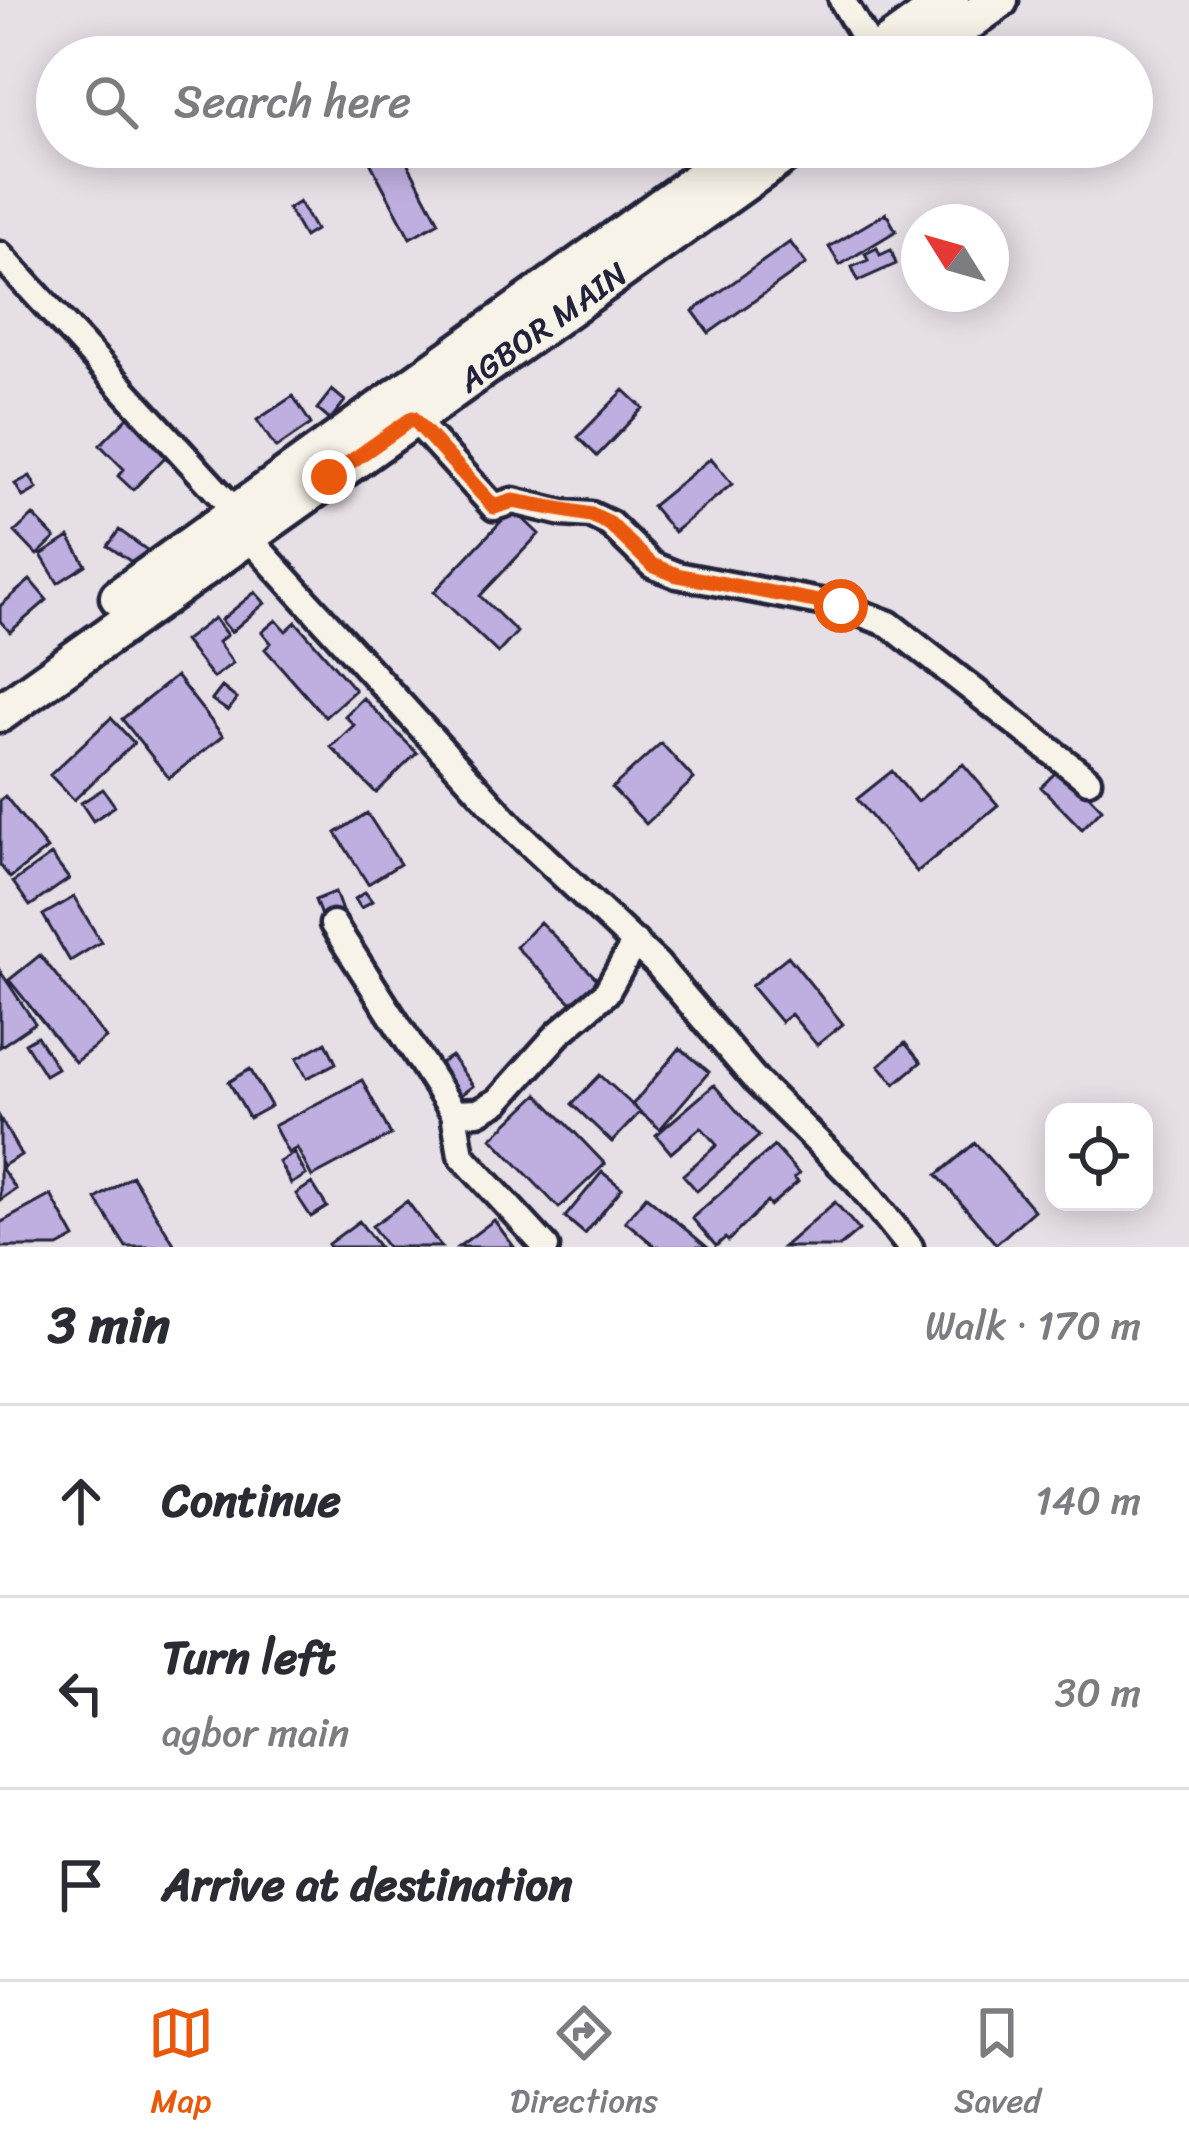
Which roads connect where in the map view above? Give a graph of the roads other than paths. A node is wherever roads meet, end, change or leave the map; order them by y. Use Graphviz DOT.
graph roads {
  1 [pos="842,0"];
  2 [pos="950,0"];
  3 [pos="999,0"];
  4 [pos="862,36"];
  5 [pos="900,36"];
  6 [pos="948,36"];
  7 [pos="716,168"];
  8 [pos="764,168"];
  9 [pos="0,255"];
  10 [pos="413,418"];
  11 [pos="242,524"];
  12 [pos="0,684"];
  13 [pos="0,713"];
  14 [pos="1088,780"];
  15 [pos="333,925"];
  16 [pos="635,942"];
  17 [pos="454,1113"];
  18 [pos="546,1247"];
  19 [pos="910,1247"];
  1 -- 4 [label="street"];
  2 -- 5 [label="main road"];
  3 -- 6 [label="main road"];
  7 -- 11 [label="main road, AGBOR MAIN"];
  8 -- 10 [label="main road, AGBOR MAIN"];
  9 -- 11 [label="street"];
  10 -- 11 [label="main road, AGBOR MAIN"];
  10 -- 14 [label="street"];
  11 -- 12 [label="main road, AGBOR MAIN"];
  11 -- 13 [label="main road, AGBOR MAIN"];
  11 -- 16 [label="street"];
  15 -- 17 [label="street"];
  16 -- 17 [label="street"];
  16 -- 19 [label="street"];
  17 -- 18 [label="street"];
}
